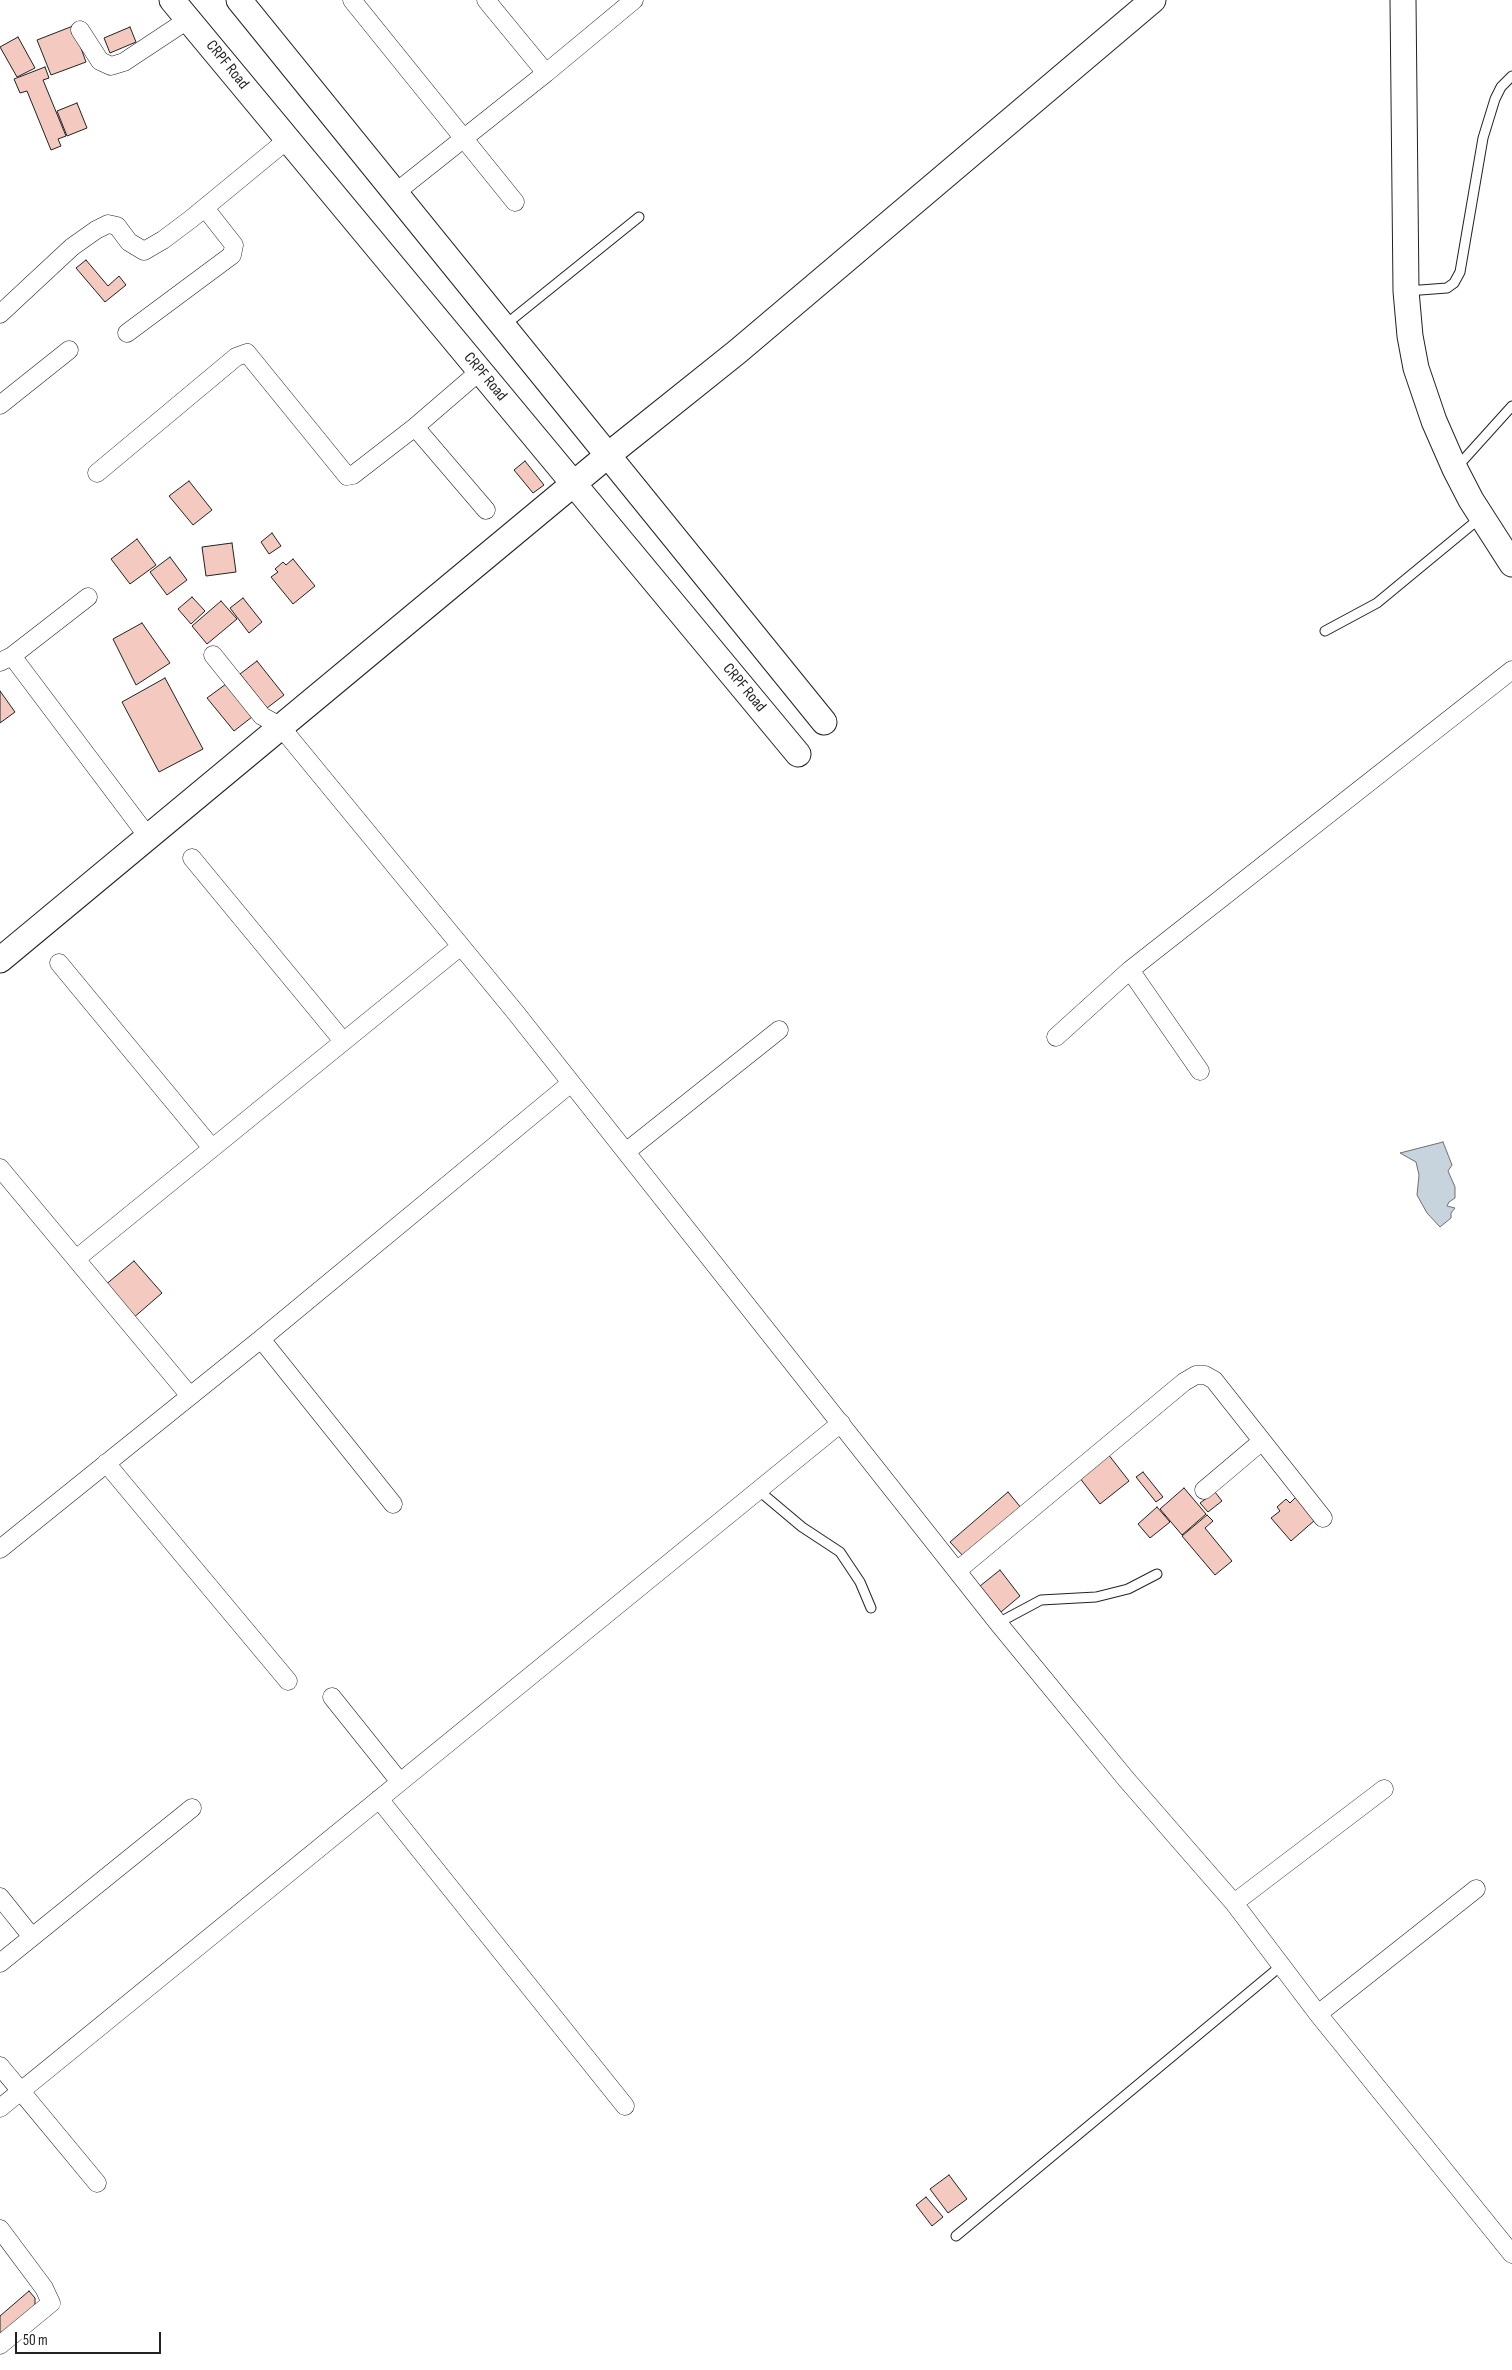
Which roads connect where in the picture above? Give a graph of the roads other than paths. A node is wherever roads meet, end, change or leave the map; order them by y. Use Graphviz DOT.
graph roads {
  1 [pos="172,0"];
  2 [pos="239,0"];
  3 [pos="352,0"];
  4 [pos="486,0"];
  5 [pos="634,0"];
  6 [pos="1153,0"];
  7 [pos="1403,0"];
  8 [pos="189,19"];
  9 [pos="80,30"];
  10 [pos="546,73"];
  11 [pos="1512,76"];
  12 [pos="463,138"];
  13 [pos="287,140"];
  14 [pos="395,193"];
  15 [pos="515,202"];
  16 [pos="205,208"];
  17 [pos="639,217"];
  18 [pos="1406,291"];
  19 [pos="0,314"];
  20 [pos="502,326"];
  21 [pos="126,334"];
  22 [pos="69,350"];
  23 [pos="480,371"];
  24 [pos="0,405"];
  25 [pos="1512,406"];
  26 [pos="415,427"];
  27 [pos="607,456"];
  28 [pos="1455,469"];
  29 [pos="97,473"];
  30 [pos="575,484"];
  31 [pos="486,510"];
  32 [pos="1482,516"];
  33 [pos="1512,564"];
  34 [pos="88,597"];
  35 [pos="1325,631"];
  36 [pos="213,655"];
  37 [pos="6,659"];
  38 [pos="1512,670"];
  39 [pos="824,722"];
  40 [pos="280,726"];
  41 [pos="798,754"];
  42 [pos="148,838"];
  43 [pos="192,858"];
  44 [pos="461,946"];
  45 [pos="0,960"];
  46 [pos="59,962"];
  47 [pos="1130,970"];
  48 [pos="779,1030"];
  49 [pos="1056,1037"];
  50 [pos="343,1041"];
  51 [pos="1200,1072"];
  52 [pos="571,1083"];
  53 [pos="212,1148"];
  54 [pos="627,1151"];
  55 [pos="0,1168"];
  56 [pos="76,1260"];
  57 [pos="261,1340"];
  58 [pos="190,1396"];
  59 [pos="841,1423"];
  60 [pos="1262,1441"];
  61 [pos="106,1464"];
  62 [pos="758,1490"];
  63 [pos="1204,1490"];
  64 [pos="393,1504"];
  65 [pos="1323,1518"];
  66 [pos="1,1545"];
  67 [pos="958,1570"];
  68 [pos="1157,1574"];
  69 [pos="871,1608"];
  70 [pos="998,1623"];
  71 [pos="288,1681"];
  72 [pos="332,1697"];
  73 [pos="400,1782"];
  74 [pos="1384,1789"];
  75 [pos="379,1799"];
  76 [pos="192,1808"];
  77 [pos="1476,1889"];
  78 [pos="0,1897"];
  79 [pos="1234,1903"];
  80 [pos="32,1937"];
  81 [pos="0,1963"];
  82 [pos="1282,1965"];
  83 [pos="1318,2014"];
  84 [pos="0,2066"];
  85 [pos="21,2092"];
  86 [pos="625,2106"];
  87 [pos="0,2108"];
  88 [pos="96,2183"];
  89 [pos="0,2230"];
  90 [pos="956,2236"];
  91 [pos="1512,2254"];
  92 [pos="0,2345"];
  1 -- 8 [label="street, CRPF Road"];
  2 -- 14 [label="street"];
  3 -- 12 [label="street"];
  4 -- 10 [label="street"];
  5 -- 10 [label="street"];
  6 -- 27 [label="street"];
  7 -- 18 [label="street"];
  8 -- 9 [label="street"];
  8 -- 13 [label="street, CRPF Road"];
  10 -- 12 [label="street"];
  11 -- 18 [label="lane"];
  12 -- 14 [label="street"];
  12 -- 15 [label="street"];
  13 -- 16 [label="street"];
  13 -- 23 [label="street, CRPF Road"];
  14 -- 20 [label="street"];
  16 -- 19 [label="street"];
  16 -- 21 [label="street"];
  17 -- 20 [label="lane"];
  18 -- 28 [label="street"];
  20 -- 27 [label="street"];
  22 -- 24 [label="street"];
  23 -- 26 [label="street"];
  23 -- 30 [label="street, CRPF Road"];
  25 -- 28 [label="lane"];
  26 -- 29 [label="street"];
  26 -- 31 [label="street"];
  27 -- 30 [label="street"];
  27 -- 39 [label="street"];
  28 -- 32 [label="street"];
  30 -- 40 [label="street"];
  30 -- 41 [label="street, CRPF Road"];
  32 -- 33 [label="street"];
  32 -- 35 [label="lane"];
  34 -- 37 [label="street"];
  36 -- 40 [label="street"];
  37 -- 42 [label="street"];
  38 -- 47 [label="street"];
  40 -- 42 [label="street"];
  40 -- 44 [label="street"];
  42 -- 45 [label="street"];
  43 -- 50 [label="street"];
  44 -- 50 [label="street"];
  44 -- 52 [label="street"];
  46 -- 53 [label="street"];
  47 -- 49 [label="street"];
  47 -- 51 [label="street"];
  48 -- 54 [label="street"];
  50 -- 53 [label="street"];
  52 -- 54 [label="street"];
  52 -- 57 [label="street"];
  53 -- 56 [label="street"];
  54 -- 59 [label="street"];
  55 -- 56 [label="street"];
  56 -- 58 [label="street"];
  57 -- 58 [label="street"];
  57 -- 64 [label="street"];
  58 -- 61 [label="street"];
  59 -- 62 [label="street"];
  59 -- 67 [label="street"];
  60 -- 63 [label="street"];
  60 -- 65 [label="street"];
  60 -- 67 [label="street"];
  61 -- 66 [label="street"];
  61 -- 71 [label="street"];
  62 -- 69 [label="lane"];
  62 -- 73 [label="street"];
  67 -- 70 [label="street"];
  68 -- 70 [label="lane"];
  70 -- 79 [label="street"];
  72 -- 73 [label="street"];
  73 -- 75 [label="street"];
  74 -- 79 [label="street"];
  75 -- 85 [label="street"];
  75 -- 86 [label="street"];
  76 -- 80 [label="street"];
  77 -- 83 [label="street"];
  78 -- 80 [label="street"];
  79 -- 82 [label="street"];
  80 -- 81 [label="street"];
  82 -- 83 [label="street"];
  82 -- 90 [label="lane"];
  83 -- 91 [label="street"];
  84 -- 85 [label="street"];
  85 -- 87 [label="street"];
  85 -- 88 [label="street"];
  89 -- 92 [label="street"];
}
